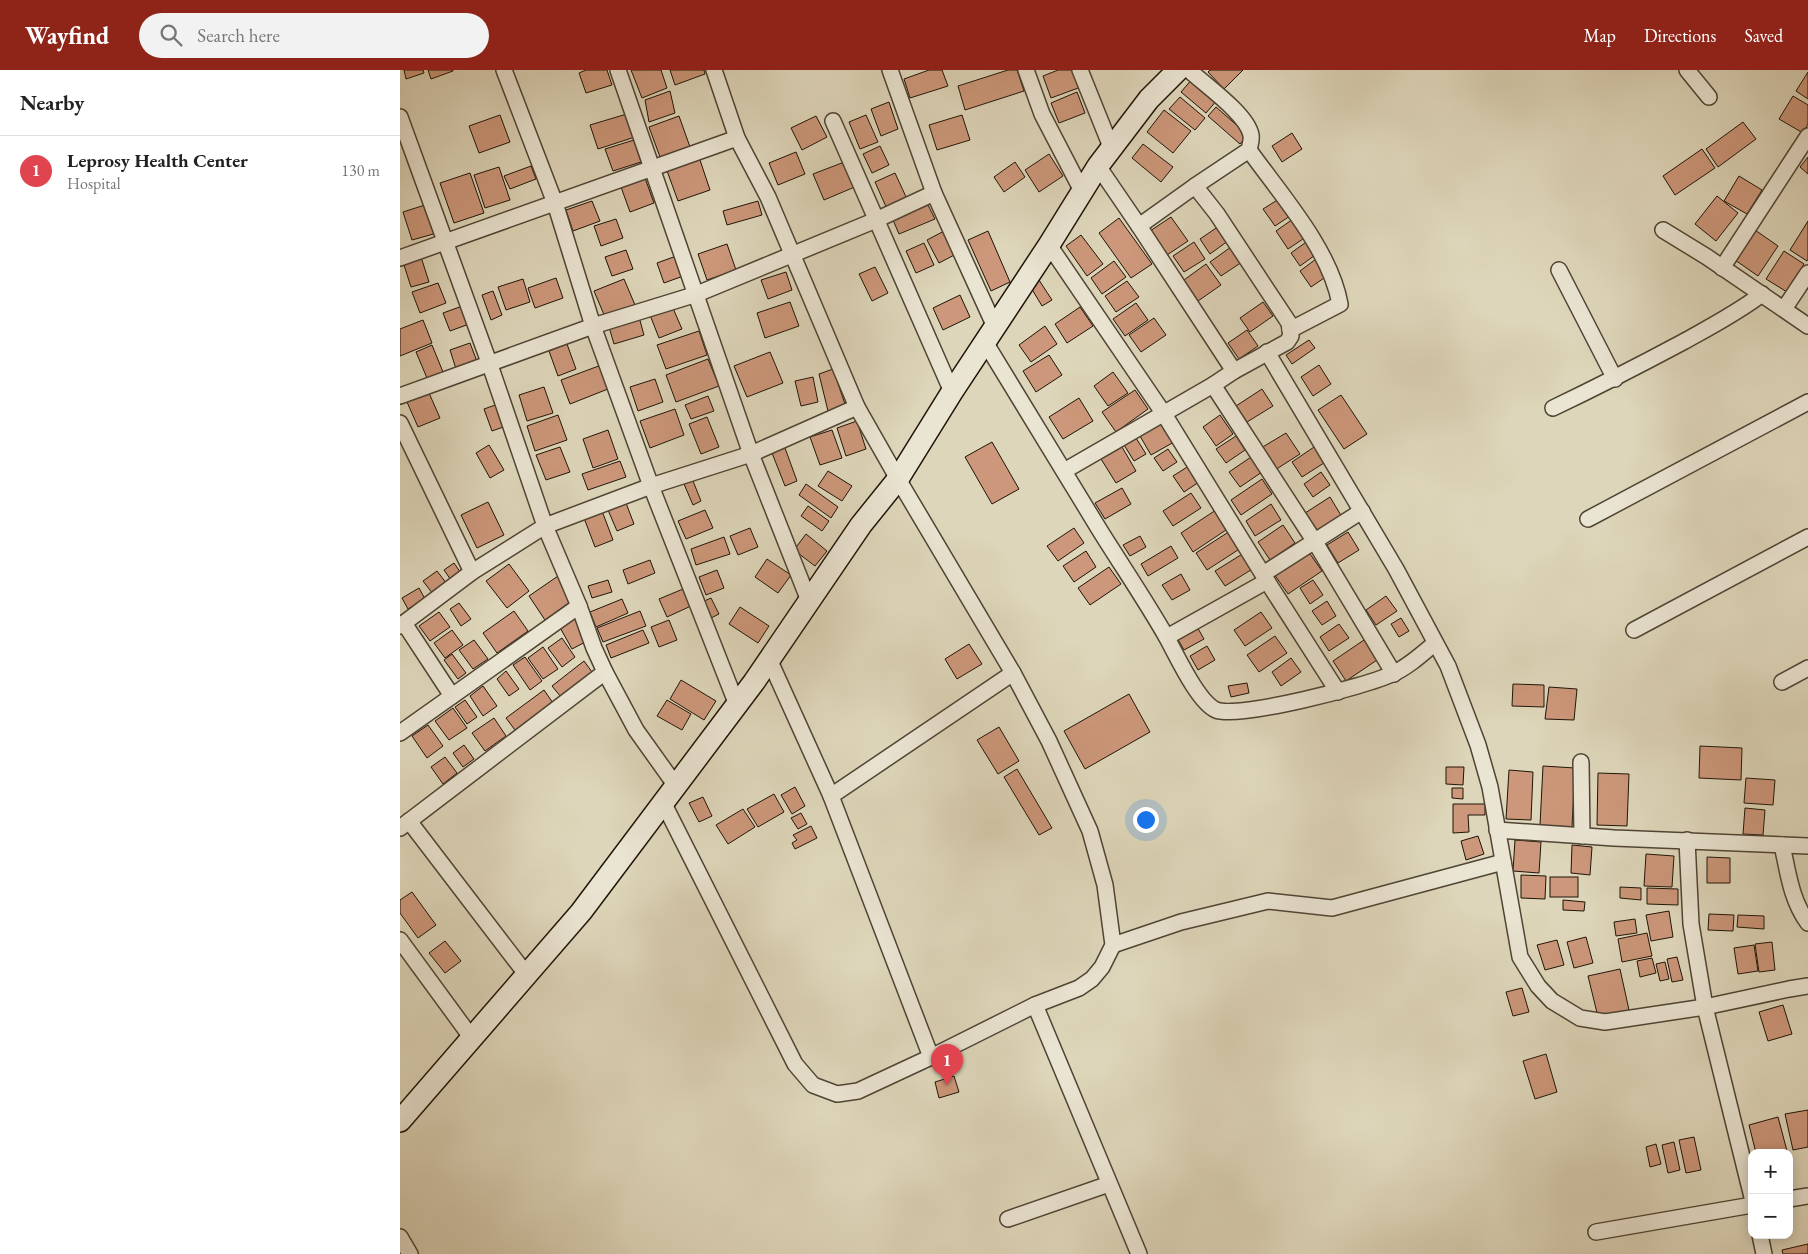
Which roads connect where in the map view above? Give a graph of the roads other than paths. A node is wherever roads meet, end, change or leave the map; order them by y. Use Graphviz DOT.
graph roads {
  1 [pos="504,70"];
  2 [pos="618,70"];
  3 [pos="714,70"];
  4 [pos="890,70"];
  5 [pos="1026,70"];
  6 [pos="1080,70"];
  7 [pos="1178,70"];
  8 [pos="1189,70"];
  9 [pos="1687,70"];
  10 [pos="1709,97"];
  11 [pos="400,117"];
  12 [pos="833,122"];
  13 [pos="1808,136"];
  14 [pos="737,138"];
  15 [pos="1111,147"];
  16 [pos="1249,150"];
  17 [pos="1098,166"];
  18 [pos="652,168"];
  19 [pos="1195,186"];
  20 [pos="1082,191"];
  21 [pos="934,193"];
  22 [pos="555,203"];
  23 [pos="876,220"];
  24 [pos="1140,226"];
  25 [pos="1662,230"];
  26 [pos="446,242"];
  27 [pos="1049,245"];
  28 [pos="792,254"];
  29 [pos="400,258"];
  30 [pos="1722,268"];
  31 [pos="1559,270"];
  32 [pos="1808,273"];
  33 [pos="696,294"];
  34 [pos="1762,294"];
  35 [pos="1784,309"];
  36 [pos="593,326"];
  37 [pos="1808,326"];
  38 [pos="1290,330"];
  39 [pos="990,335"];
  40 [pos="1267,352"];
  41 [pos="490,365"];
  42 [pos="1234,371"];
  43 [pos="1616,379"];
  44 [pos="1213,385"];
  45 [pos="952,392"];
  46 [pos="400,396"];
  47 [pos="1808,402"];
  48 [pos="857,406"];
  49 [pos="1553,408"];
  50 [pos="1164,414"];
  51 [pos="400,423"];
  52 [pos="751,454"];
  53 [pos="1064,471"];
  54 [pos="898,479"];
  55 [pos="651,486"];
  56 [pos="1362,512"];
  57 [pos="1588,518"];
  58 [pos="545,526"];
  59 [pos="1808,538"];
  60 [pos="1315,542"];
  61 [pos="472,572"];
  62 [pos="1265,577"];
  63 [pos="809,601"];
  64 [pos="579,606"];
  65 [pos="402,624"];
  66 [pos="1634,630"];
  67 [pos="1167,637"];
  68 [pos="1435,643"];
  69 [pos="769,659"];
  70 [pos="1808,668"];
  71 [pos="605,672"];
  72 [pos="1013,673"];
  73 [pos="1394,674"];
  74 [pos="1782,682"];
  75 [pos="1338,692"];
  76 [pos="452,696"];
  77 [pos="737,705"];
  78 [pos="400,733"];
  79 [pos="1581,762"];
  80 [pos="676,786"];
  81 [pos="831,796"];
  82 [pos="664,804"];
  83 [pos="405,825"];
  84 [pos="1497,830"];
  85 [pos="1582,836"];
  86 [pos="1688,840"];
  87 [pos="1782,845"];
  88 [pos="1808,846"];
  89 [pos="1503,862"];
  90 [pos="1808,923"];
  91 [pos="400,940"];
  92 [pos="1113,945"];
  93 [pos="526,974"];
  94 [pos="1808,986"];
  95 [pos="1035,1005"];
  96 [pos="1705,1007"];
  97 [pos="471,1037"];
  98 [pos="931,1057"];
  99 [pos="400,1121"];
  100 [pos="1109,1184"];
  101 [pos="1751,1194"];
  102 [pos="1808,1196"];
  103 [pos="1793,1198"];
  104 [pos="1748,1206"];
  105 [pos="1008,1219"];
  106 [pos="1596,1232"];
  107 [pos="400,1237"];
  108 [pos="1761,1239"];
  109 [pos="410,1254"];
  110 [pos="1139,1254"];
  111 [pos="1764,1254"];
  1 -- 22 [label="street"];
  2 -- 18 [label="street"];
  3 -- 14 [label="street"];
  4 -- 21 [label="street"];
  5 -- 20 [label="street"];
  6 -- 15 [label="street"];
  7 -- 15 [label="street"];
  8 -- 16 [label="street"];
  9 -- 10 [label="street"];
  11 -- 26 [label="street"];
  12 -- 23 [label="street"];
  13 -- 30 [label="street"];
  14 -- 18 [label="street"];
  14 -- 28 [label="street"];
  15 -- 17 [label="street"];
  16 -- 19 [label="street"];
  16 -- 38 [label="street"];
  17 -- 20 [label="street"];
  17 -- 24 [label="street"];
  18 -- 22 [label="street"];
  18 -- 33 [label="street"];
  19 -- 24 [label="street"];
  19 -- 38 [label="street"];
  20 -- 27 [label="street"];
  21 -- 23 [label="street"];
  21 -- 39 [label="street"];
  22 -- 26 [label="street"];
  22 -- 36 [label="street"];
  23 -- 28 [label="street"];
  23 -- 45 [label="street"];
  24 -- 42 [label="street"];
  25 -- 30 [label="street"];
  26 -- 29 [label="street"];
  26 -- 41 [label="street"];
  27 -- 39 [label="street"];
  27 -- 50 [label="street"];
  28 -- 33 [label="street"];
  28 -- 48 [label="street"];
  30 -- 34 [label="street"];
  31 -- 43 [label="street"];
  32 -- 35 [label="street"];
  33 -- 36 [label="street"];
  33 -- 52 [label="street"];
  34 -- 35 [label="street"];
  34 -- 43 [label="street"];
  35 -- 37 [label="street"];
  36 -- 41 [label="street"];
  36 -- 55 [label="street"];
  38 -- 40 [label="street"];
  39 -- 45 [label="street"];
  39 -- 53 [label="street"];
  40 -- 42 [label="street"];
  40 -- 56 [label="street"];
  41 -- 46 [label="street"];
  41 -- 58 [label="street"];
  42 -- 44 [label="street"];
  43 -- 49 [label="street"];
  44 -- 50 [label="street"];
  44 -- 60 [label="street"];
  45 -- 54 [label="street"];
  47 -- 57 [label="street"];
  48 -- 52 [label="street"];
  48 -- 54 [label="street"];
  50 -- 53 [label="street"];
  50 -- 62 [label="street"];
  51 -- 61 [label="street"];
  52 -- 55 [label="street"];
  52 -- 63 [label="street"];
  53 -- 67 [label="street"];
  54 -- 63 [label="street"];
  54 -- 72 [label="street"];
  55 -- 58 [label="street"];
  55 -- 77 [label="street"];
  56 -- 60 [label="street"];
  56 -- 68 [label="street"];
  58 -- 61 [label="street"];
  58 -- 64 [label="street"];
  59 -- 66 [label="street"];
  60 -- 62 [label="street"];
  60 -- 73 [label="street"];
  61 -- 65 [label="street"];
  62 -- 67 [label="street"];
  62 -- 75 [label="street"];
  63 -- 69 [label="street"];
  64 -- 71 [label="street"];
  64 -- 76 [label="street"];
  65 -- 76 [label="street"];
  67 -- 75 [label="street"];
  68 -- 73 [label="street"];
  68 -- 84 [label="street"];
  69 -- 77 [label="street"];
  69 -- 81 [label="street"];
  70 -- 74 [label="street"];
  71 -- 80 [label="street"];
  71 -- 83 [label="street"];
  72 -- 81 [label="street"];
  72 -- 92 [label="street"];
  73 -- 75 [label="street"];
  76 -- 78 [label="street"];
  77 -- 80 [label="street"];
  79 -- 85 [label="street"];
  80 -- 82 [label="street"];
  81 -- 98 [label="street"];
  82 -- 93 [label="street"];
  82 -- 98 [label="street"];
  83 -- 93 [label="street"];
  84 -- 85 [label="street"];
  84 -- 89 [label="street"];
  85 -- 86 [label="street"];
  86 -- 87 [label="street"];
  86 -- 96 [label="street"];
  87 -- 88 [label="street"];
  87 -- 90 [label="street"];
  89 -- 92 [label="street"];
  89 -- 96 [label="street"];
  91 -- 97 [label="street"];
  92 -- 95 [label="street"];
  93 -- 97 [label="street"];
  94 -- 96 [label="street"];
  95 -- 98 [label="street"];
  95 -- 100 [label="street"];
  96 -- 101 [label="street"];
  97 -- 99 [label="street"];
  100 -- 105 [label="street"];
  100 -- 110 [label="street"];
  102 -- 103 [label="street"];
  104 -- 106 [label="street"];
  107 -- 109 [label="street"];
  108 -- 111 [label="street"];
}
